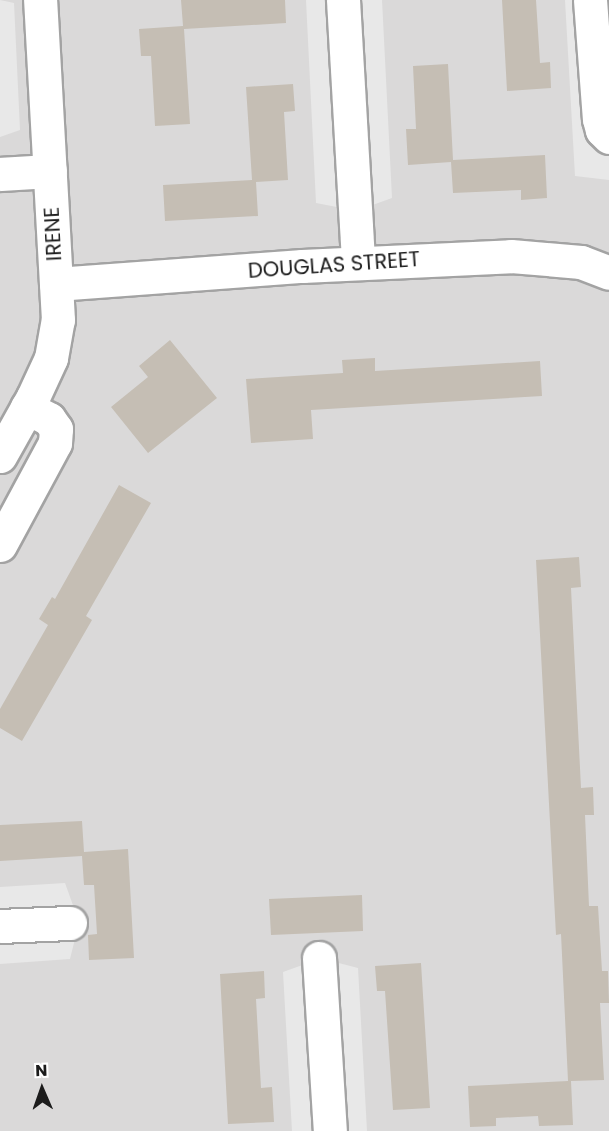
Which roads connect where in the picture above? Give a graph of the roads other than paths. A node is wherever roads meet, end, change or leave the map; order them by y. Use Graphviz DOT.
graph roads {
  1 [pos="40,0"];
  2 [pos="343,0"];
  3 [pos="590,0"];
  4 [pos="609,137"];
  5 [pos="50,171"];
  6 [pos="0,174"];
  7 [pos="358,263"];
  8 [pos="609,273"];
  9 [pos="56,284"];
  10 [pos="27,408"];
  11 [pos="0,456"];
  12 [pos="0,545"];
  13 [pos="70,923"];
  14 [pos="0,927"];
  15 [pos="319,958"];
  16 [pos="330,1131"];
  1 -- 5 [label="street, IRENE"];
  2 -- 7 [label="street"];
  3 -- 4 [label="street"];
  5 -- 6 [label="street"];
  5 -- 9 [label="street, IRENE"];
  7 -- 8 [label="street, DOUGLAS STREET"];
  7 -- 9 [label="street, DOUGLAS STREET"];
  9 -- 10 [label="street, IRENE"];
  10 -- 11 [label="street, IRENE"];
  10 -- 12 [label="street"];
  13 -- 14 [label="street"];
  15 -- 16 [label="street"];
}
